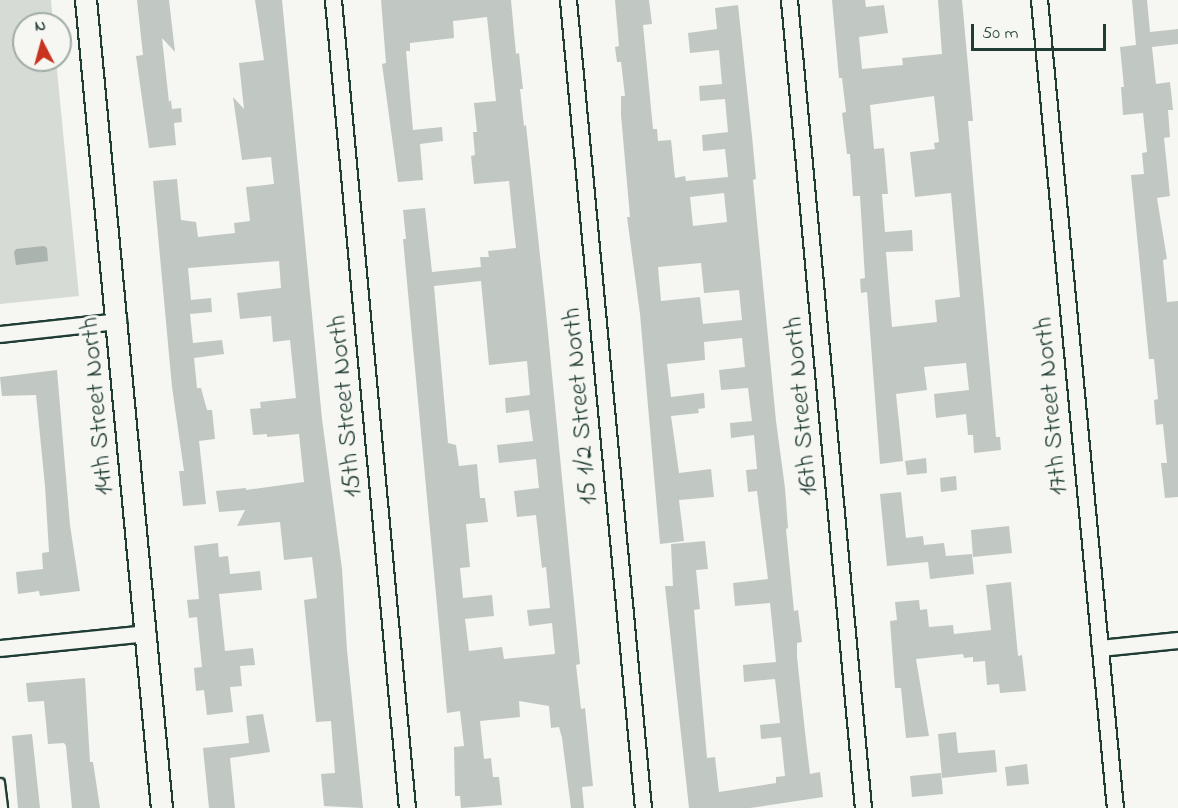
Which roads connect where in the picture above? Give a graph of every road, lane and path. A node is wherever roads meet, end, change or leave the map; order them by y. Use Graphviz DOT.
graph roads {
  1 [pos="86,0"];
  2 [pos="333,0"];
  3 [pos="568,0"];
  4 [pos="789,0"];
  5 [pos="1039,0"];
  6 [pos="118,321"];
  7 [pos="0,334"];
  8 [pos="147,633"];
  9 [pos="1178,640"];
  10 [pos="0,648"];
  11 [pos="1100,648"];
  12 [pos="0,783"];
  13 [pos="3,808"];
  14 [pos="162,808"];
  15 [pos="407,808"];
  16 [pos="643,808"];
  17 [pos="864,808"];
  18 [pos="1115,808"];
  1 -- 6 [label="street, 14th Street North"];
  2 -- 15 [label="street, 15th Street North"];
  3 -- 16 [label="street, 15 1/2 Street North"];
  4 -- 17 [label="street, 16th Street North"];
  5 -- 11 [label="street, 17th Street North"];
  6 -- 7 [label="street"];
  6 -- 8 [label="street, 14th Street North"];
  8 -- 10 [label="street"];
  8 -- 14 [label="street, 14th Street North"];
  9 -- 11 [label="street"];
  11 -- 18 [label="street, 17th Street North"];
  12 -- 13 [label="lane"];
}
